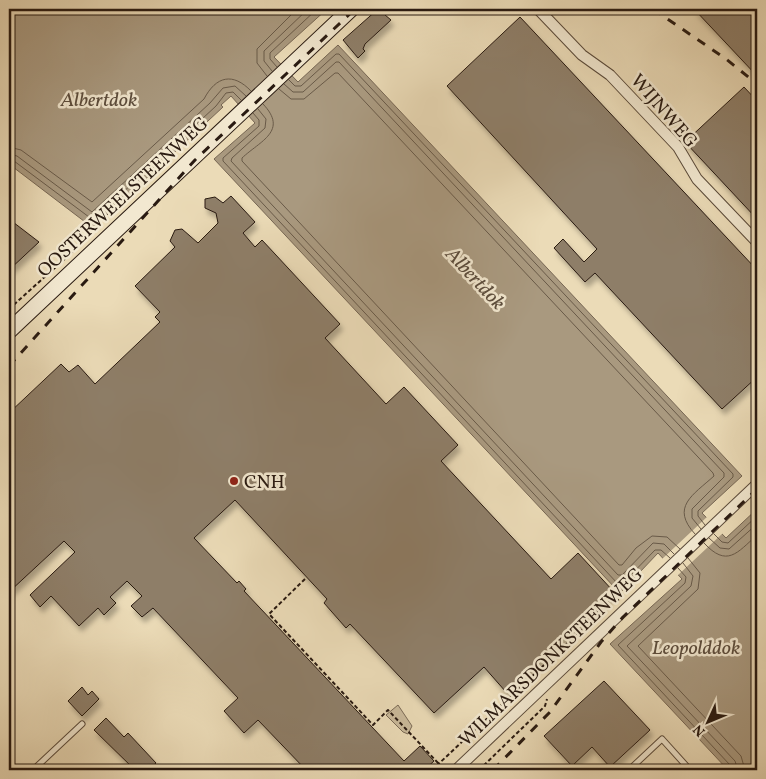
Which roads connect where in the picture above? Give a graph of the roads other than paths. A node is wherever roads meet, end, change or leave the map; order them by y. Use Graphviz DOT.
graph roads {
  1 [pos="351,9"];
  2 [pos="538,9"];
  3 [pos="757,242"];
  4 [pos="9,331"];
  5 [pos="757,484"];
  6 [pos="82,724"];
  7 [pos="33,770"];
  8 [pos="456,770"];
  9 [pos="628,770"];
  10 [pos="690,770"];
  1 -- 4 [label="main road, OOSTERWEELSTEENWEG"];
  2 -- 3 [label="street, WIJNWEG"];
  5 -- 8 [label="street, WILMARSDONKSTEENWEG"];
  6 -- 7 [label="lane"];
  9 -- 10 [label="lane"];
}
